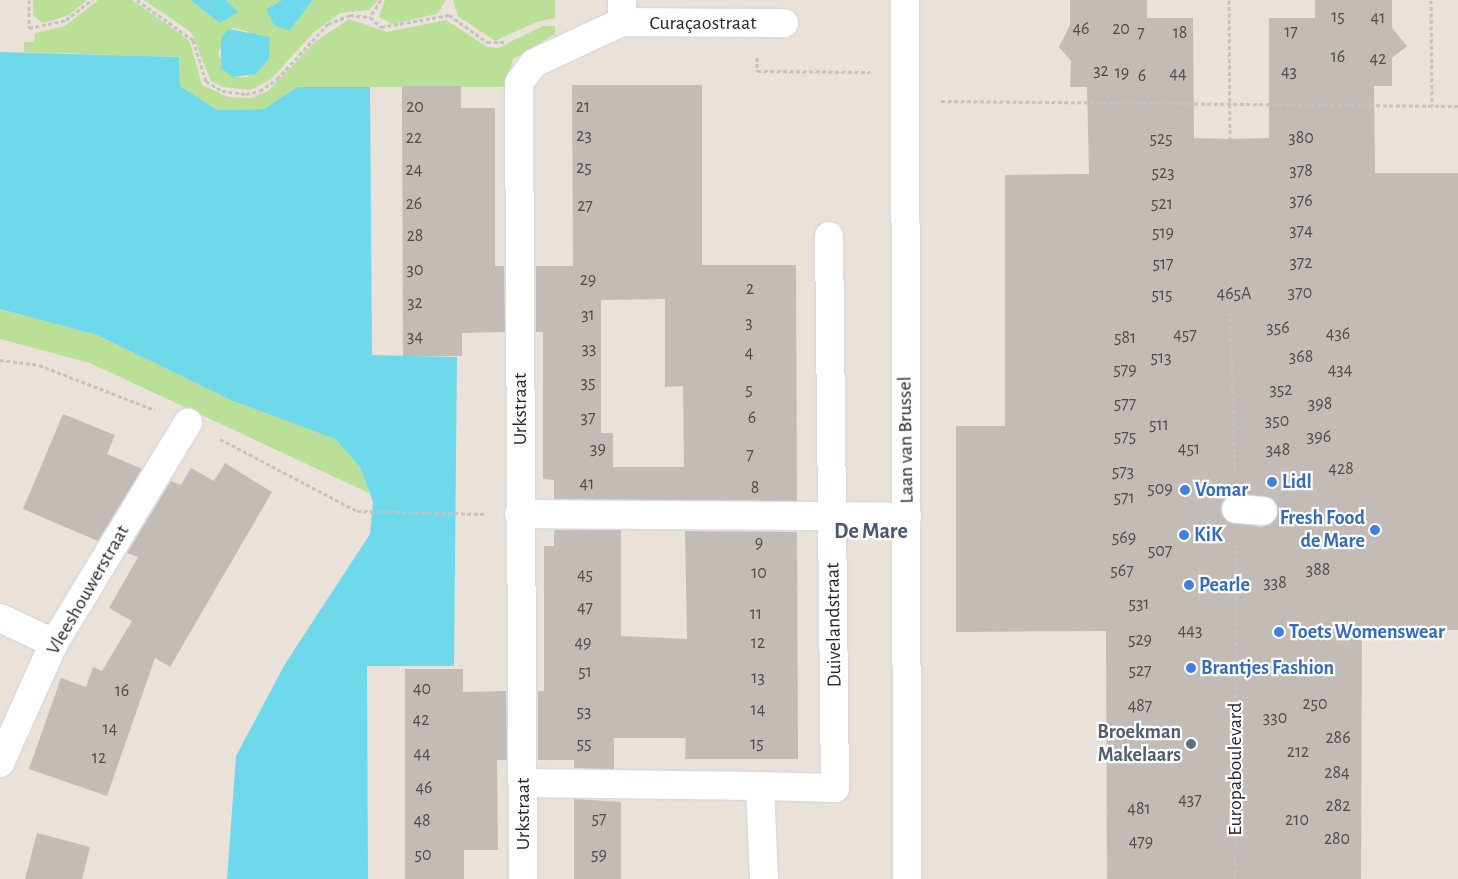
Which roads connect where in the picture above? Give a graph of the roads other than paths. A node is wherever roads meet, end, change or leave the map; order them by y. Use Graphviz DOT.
graph roads {
  1 [pos="905,0"];
  2 [pos="622,11"];
  3 [pos="784,23"];
  4 [pos="829,236"];
  5 [pos="188,423"];
  6 [pos="519,514"];
  7 [pos="832,516"];
  8 [pos="907,517"];
  9 [pos="0,618"];
  10 [pos="54,643"];
  11 [pos="0,763"];
  12 [pos="523,783"];
  13 [pos="760,786"];
  14 [pos="523,879"];
  15 [pos="764,879"];
  16 [pos="907,879"];
  1 -- 8 [label="street, Laan van Brussel"];
  2 -- 3 [label="street, Curaçaostraat"];
  2 -- 6 [label="street, Urkstraat"];
  4 -- 7 [label="street, Duivelandstraat"];
  5 -- 10 [label="street, Vleeshouwerstraat"];
  6 -- 7 [label="street"];
  6 -- 12 [label="street, Urkstraat"];
  7 -- 8 [label="street"];
  7 -- 13 [label="street, Duivelandstraat"];
  8 -- 16 [label="street, Laan van Brussel"];
  9 -- 10 [label="street"];
  10 -- 11 [label="street, Vleeshouwerstraat"];
  12 -- 13 [label="street, Duivelandstraat"];
  12 -- 14 [label="street, Urkstraat"];
  13 -- 15 [label="street"];
}
